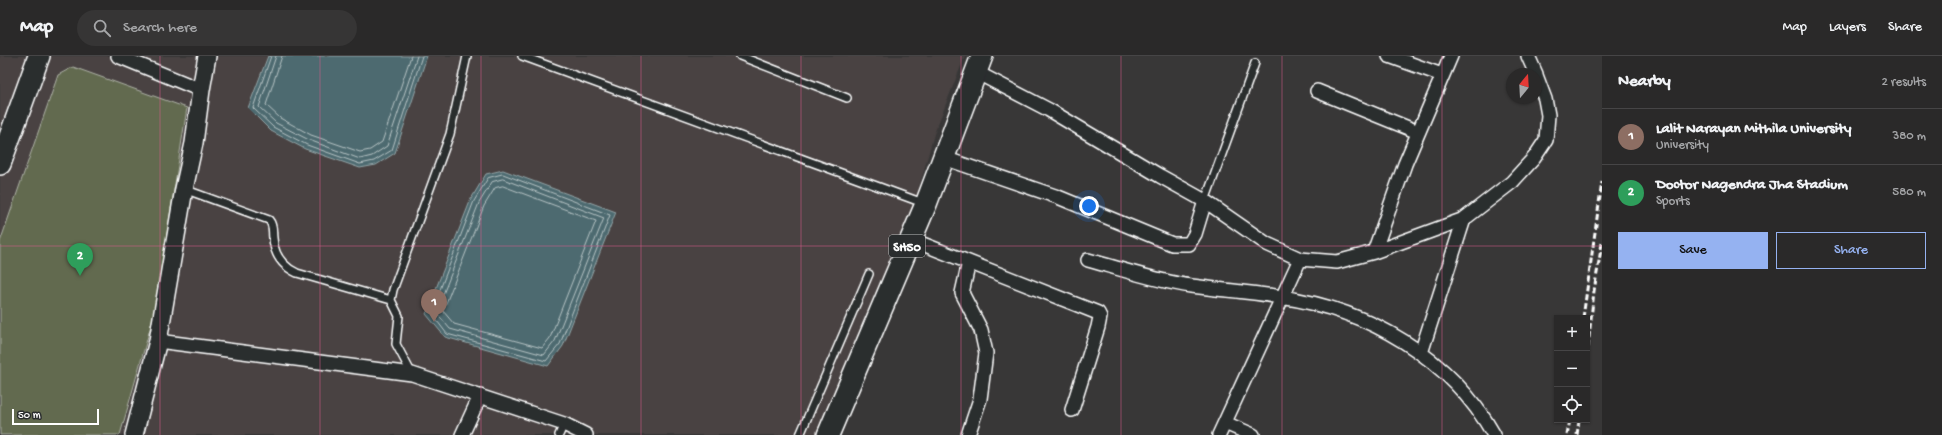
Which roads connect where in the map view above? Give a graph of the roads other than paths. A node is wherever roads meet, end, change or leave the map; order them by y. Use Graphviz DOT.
graph roads {
  1 [pos="39,56"];
  2 [pos="118,56"];
  3 [pos="207,56"];
  4 [pos="467,56"];
  5 [pos="522,56"];
  6 [pos="740,56"];
  7 [pos="1389,56"];
  8 [pos="1451,56"];
  9 [pos="1528,56"];
  10 [pos="1255,63"];
  11 [pos="979,64"];
  12 [pos="1533,68"];
  13 [pos="1442,75"];
  14 [pos="200,90"];
  15 [pos="1317,91"];
  16 [pos="1542,91"];
  17 [pos="847,98"];
  18 [pos="1418,132"];
  19 [pos="944,158"];
  20 [pos="0,164"];
  21 [pos="184,189"];
  22 [pos="1205,201"];
  23 [pos="926,204"];
  24 [pos="1464,219"];
  25 [pos="910,239"];
  26 [pos="1374,252"];
  27 [pos="1300,259"];
  28 [pos="1088,260"];
  29 [pos="969,262"];
  30 [pos="869,274"];
  31 [pos="1282,297"];
  32 [pos="392,300"];
  33 [pos="158,341"];
  34 [pos="1421,353"];
  35 [pos="412,374"];
  36 [pos="480,396"];
  37 [pos="1072,410"];
  38 [pos="1222,429"];
  39 [pos="562,430"];
  40 [pos="134,435"];
  41 [pos="462,435"];
  42 [pos="586,435"];
  43 [pos="800,435"];
  44 [pos="828,435"];
  45 [pos="968,435"];
  46 [pos="1253,435"];
  47 [pos="1494,435"];
  1 -- 20 [label="main road"];
  2 -- 14 [label="street"];
  3 -- 14 [label="street"];
  4 -- 32 [label="lane"];
  5 -- 23 [label="lane"];
  6 -- 17 [label="lane"];
  7 -- 13 [label="street"];
  8 -- 13 [label="street"];
  9 -- 12 [label="street"];
  10 -- 22 [label="lane"];
  11 -- 19 [label="main road, SH50"];
  11 -- 22 [label="street"];
  13 -- 18 [label="street"];
  14 -- 21 [label="street"];
  15 -- 18 [label="street"];
  16 -- 24 [label="street"];
  18 -- 26 [label="street"];
  19 -- 22 [label="street"];
  19 -- 23 [label="main road, SH50"];
  21 -- 32 [label="lane"];
  21 -- 33 [label="street"];
  22 -- 27 [label="street"];
  23 -- 25 [label="main road, SH50"];
  24 -- 26 [label="street"];
  24 -- 34 [label="street"];
  25 -- 29 [label="street"];
  25 -- 44 [label="main road, SH50"];
  26 -- 27 [label="street"];
  27 -- 31 [label="street"];
  28 -- 31 [label="street"];
  29 -- 37 [label="street"];
  29 -- 45 [label="street"];
  30 -- 43 [label="lane"];
  31 -- 34 [label="street"];
  31 -- 38 [label="street"];
  32 -- 35 [label="lane"];
  33 -- 35 [label="street"];
  33 -- 40 [label="street"];
  34 -- 47 [label="street"];
  35 -- 36 [label="street"];
  36 -- 39 [label="street"];
  36 -- 41 [label="street"];
  38 -- 46 [label="street"];
  39 -- 42 [label="street"];
}
